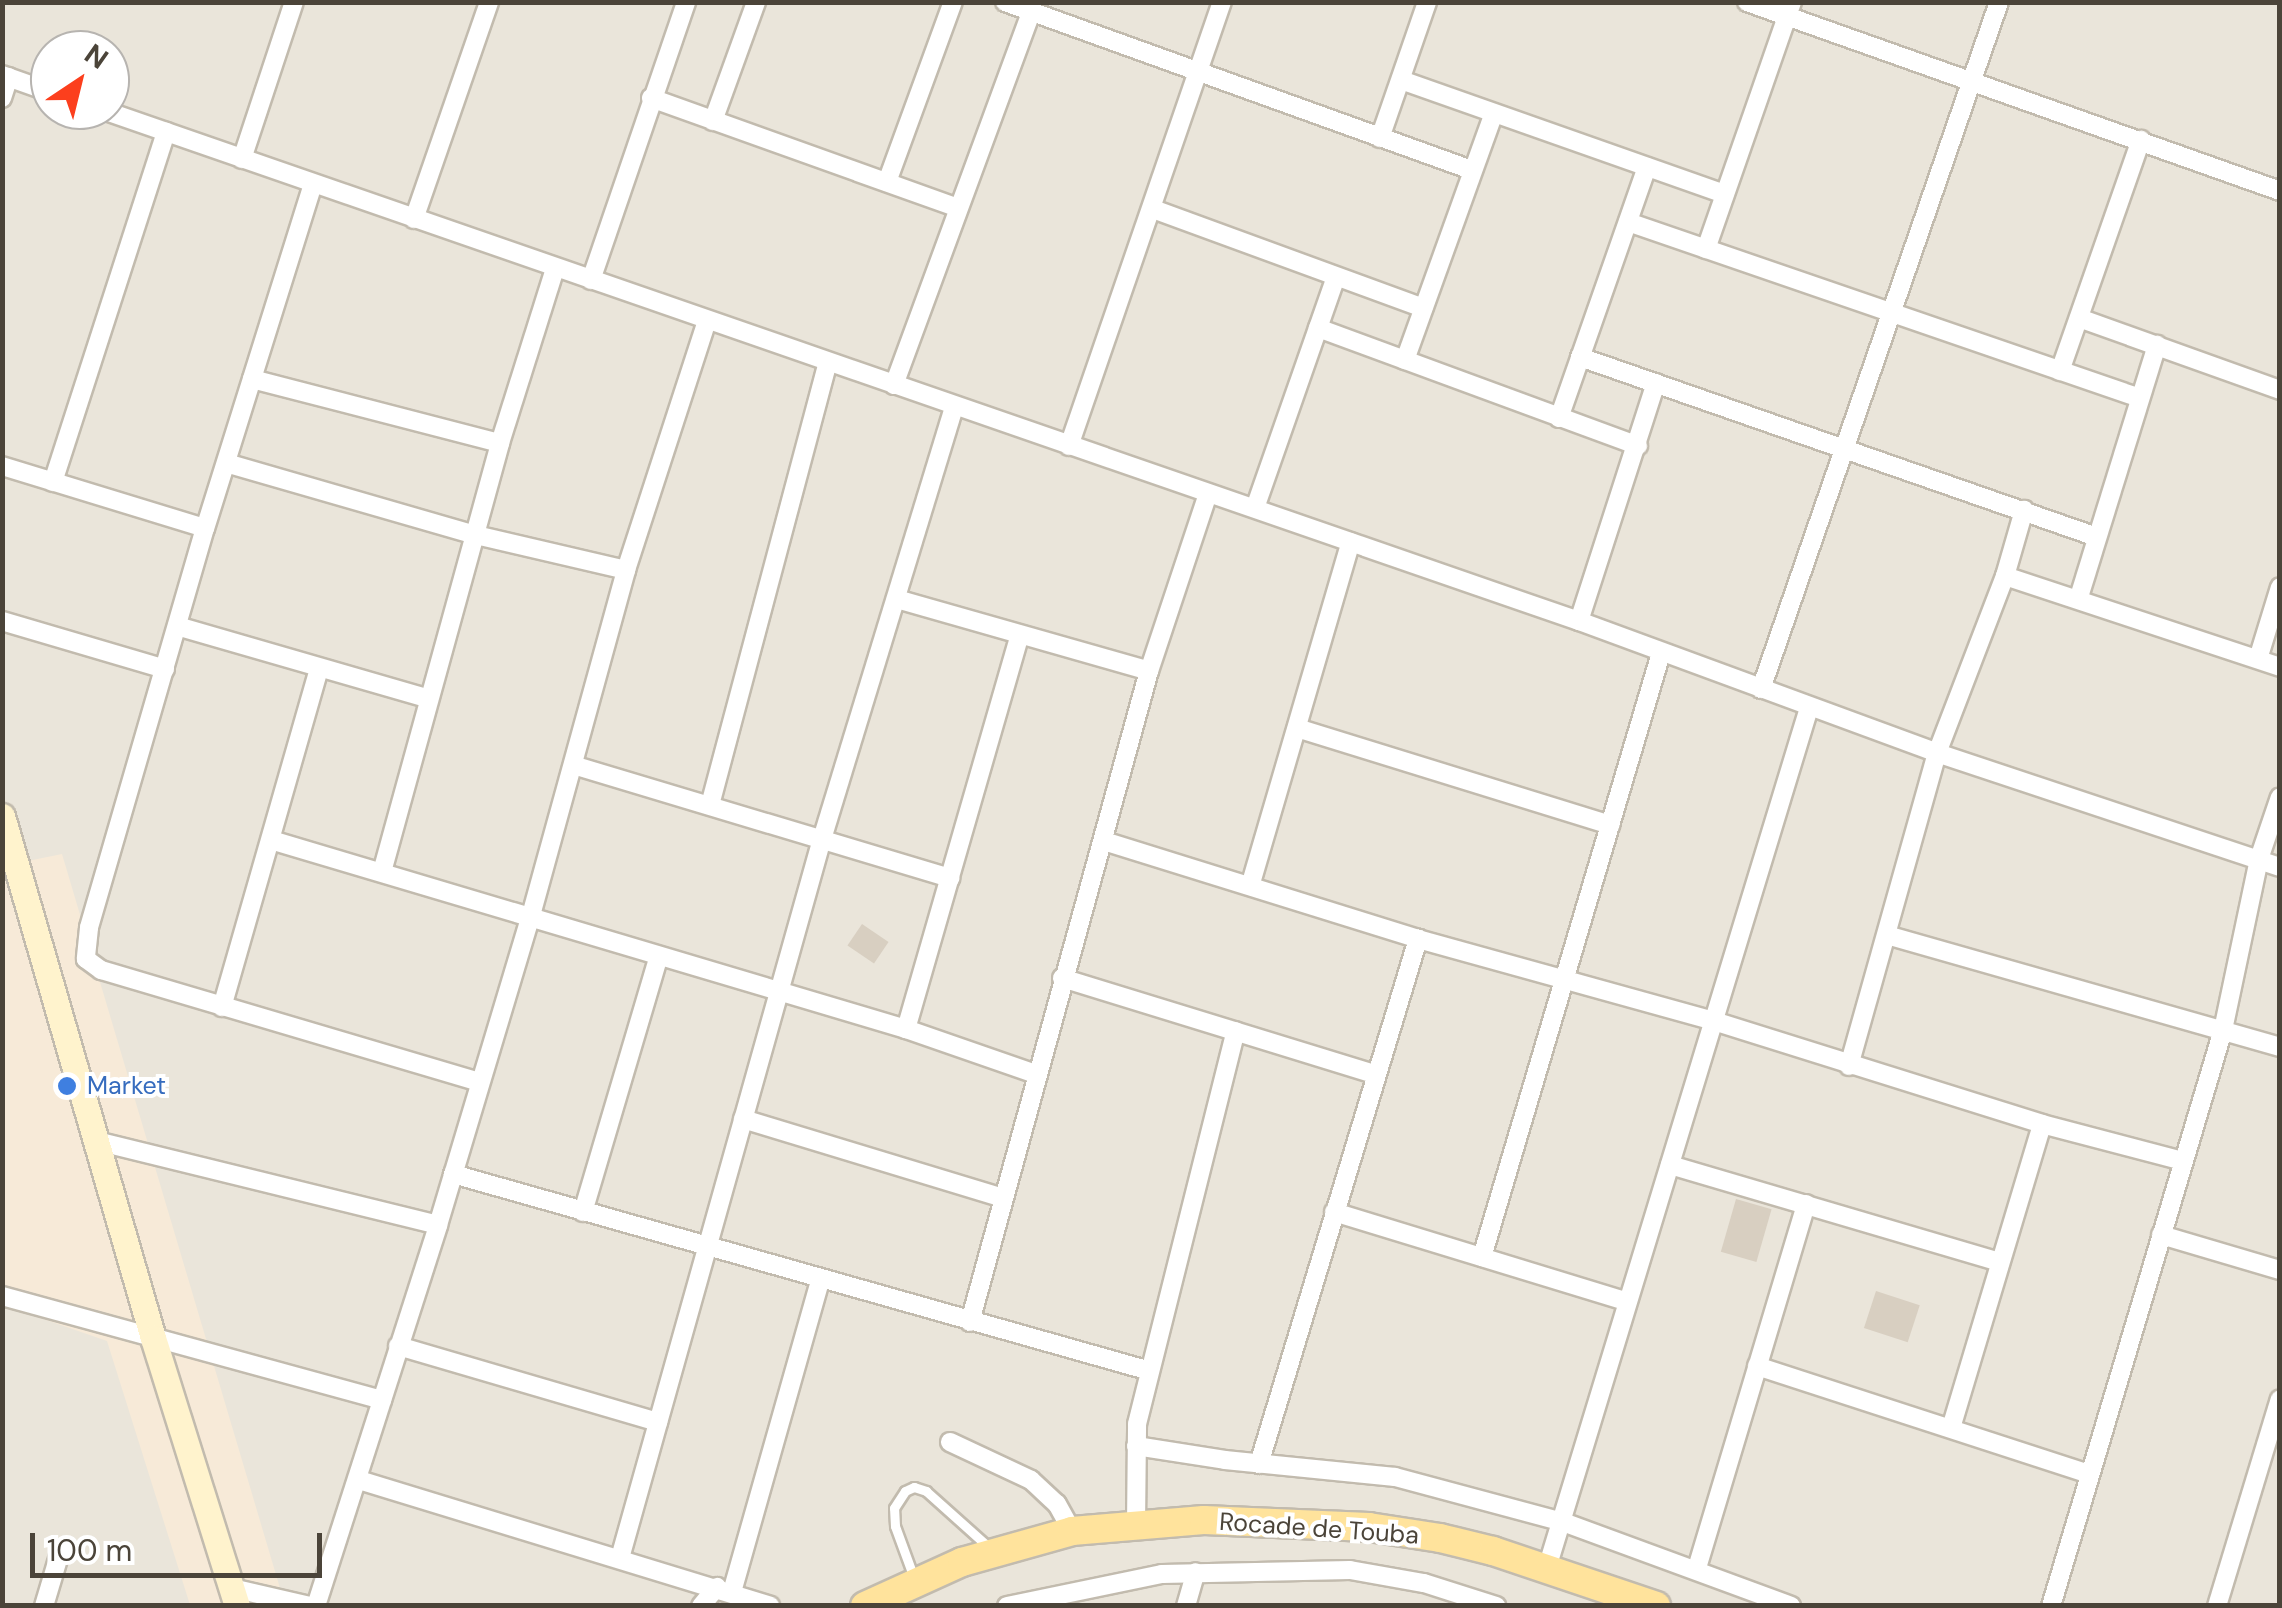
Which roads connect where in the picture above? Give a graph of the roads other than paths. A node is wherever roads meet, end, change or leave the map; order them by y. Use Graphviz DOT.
graph roads {
  1 [pos="294,2"];
  2 [pos="489,2"];
  3 [pos="686,2"];
  4 [pos="756,2"];
  5 [pos="953,2"];
  6 [pos="1005,2"];
  7 [pos="1222,2"];
  8 [pos="1427,2"];
  9 [pos="1747,2"];
  10 [pos="1999,2"];
  11 [pos="1790,10"];
  12 [pos="1030,12"];
  13 [pos="1196,74"];
  14 [pos="6,76"];
  15 [pos="1401,80"];
  16 [pos="1971,82"];
  17 [pos="30,85"];
  18 [pos="2,98"];
  19 [pos="651,98"];
  20 [pos="1492,115"];
  21 [pos="130,119"];
  22 [pos="713,120"];
  23 [pos="166,132"];
  24 [pos="1380,138"];
  25 [pos="2141,140"];
  26 [pos="242,159"];
  27 [pos="1647,167"];
  28 [pos="1472,170"];
  29 [pos="887,182"];
  30 [pos="314,184"];
  31 [pos="2280,191"];
  32 [pos="1724,194"];
  33 [pos="958,208"];
  34 [pos="1153,209"];
  35 [pos="414,219"];
  36 [pos="1628,222"];
  37 [pos="1706,249"];
  38 [pos="555,269"];
  39 [pos="1336,278"];
  40 [pos="591,280"];
  41 [pos="1423,308"];
  42 [pos="1892,314"];
  43 [pos="2080,318"];
  44 [pos="707,321"];
  45 [pos="1318,328"];
  46 [pos="2157,345"];
  47 [pos="1580,357"];
  48 [pos="1405,360"];
  49 [pos="828,362"];
  50 [pos="2060,371"];
  51 [pos="252,379"];
  52 [pos="1656,383"];
  53 [pos="894,385"];
  54 [pos="2280,390"];
  55 [pos="2140,398"];
  56 [pos="954,408"];
  57 [pos="1559,418"];
  58 [pos="500,444"];
  59 [pos="1070,446"];
  60 [pos="1638,446"];
  61 [pos="1842,449"];
  62 [pos="226,463"];
  63 [pos="2,466"];
  64 [pos="53,482"];
  65 [pos="1208,494"];
  66 [pos="1255,508"];
  67 [pos="2024,510"];
  68 [pos="206,528"];
  69 [pos="476,535"];
  70 [pos="2098,537"];
  71 [pos="1351,542"];
  72 [pos="626,570"];
  73 [pos="2005,576"];
  74 [pos="2280,588"];
  75 [pos="2078,597"];
  76 [pos="896,599"];
  77 [pos="2277,607"];
  78 [pos="2,621"];
  79 [pos="1579,621"];
  80 [pos="177,626"];
  81 [pos="1020,636"];
  82 [pos="1661,653"];
  83 [pos="2258,659"];
  84 [pos="2280,666"];
  85 [pos="164,669"];
  86 [pos="319,669"];
  87 [pos="1148,671"];
  88 [pos="1761,689"];
  89 [pos="428,698"];
  90 [pos="1808,708"];
  91 [pos="1297,728"];
  92 [pos="1938,753"];
  93 [pos="573,765"];
  94 [pos="2280,797"];
  95 [pos="710,805"];
  96 [pos="2,816"];
  97 [pos="1610,825"];
  98 [pos="822,838"];
  99 [pos="270,840"];
  100 [pos="1104,841"];
  101 [pos="2259,859"];
  102 [pos="2280,866"];
  103 [pos="382,872"];
  104 [pos="950,878"];
  105 [pos="1251,884"];
  106 [pos="530,918"];
  107 [pos="1887,935"];
  108 [pos="1418,939"];
  109 [pos="659,956"];
  110 [pos="1062,978"];
  111 [pos="1563,979"];
  112 [pos="780,992"];
  113 [pos="222,1007"];
  114 [pos="1714,1021"];
  115 [pos="906,1029"];
  116 [pos="2223,1030"];
  117 [pos="1236,1031"];
  118 [pos="2280,1047"];
  119 [pos="1850,1066"];
  120 [pos="1036,1074"];
  121 [pos="1375,1074"];
  122 [pos="480,1082"];
  123 [pos="743,1119"];
  124 [pos="2042,1124"];
  125 [pos="96,1142"];
  126 [pos="2183,1161"];
  127 [pos="1670,1166"];
  128 [pos="453,1174"];
  129 [pos="1003,1198"];
  130 [pos="1806,1204"];
  131 [pos="583,1212"];
  132 [pos="1334,1212"];
  133 [pos="438,1225"];
  134 [pos="2161,1235"];
  135 [pos="706,1248"];
  136 [pos="1482,1257"];
  137 [pos="2000,1262"];
  138 [pos="2280,1270"];
  139 [pos="820,1280"];
  140 [pos="2,1296"];
  141 [pos="1625,1301"];
  142 [pos="970,1322"];
  143 [pos="153,1338"];
  144 [pos="398,1346"];
  145 [pos="1756,1366"];
  146 [pos="1150,1371"];
  147 [pos="382,1400"];
  148 [pos="2280,1400"];
  149 [pos="658,1422"];
  150 [pos="1951,1428"];
  151 [pos="2274,1435"];
  152 [pos="950,1442"];
  153 [pos="1136,1446"];
  154 [pos="1258,1464"];
  155 [pos="2090,1474"];
  156 [pos="359,1480"];
  157 [pos="1563,1522"];
  158 [pos="1136,1526"];
  159 [pos="1072,1532"];
  160 [pos="61,1549"];
  161 [pos="994,1552"];
  162 [pos="620,1558"];
  163 [pos="1547,1568"];
  164 [pos="1697,1568"];
  165 [pos="1196,1572"];
  166 [pos="916,1581"];
  167 [pos="725,1590"];
  168 [pos="235,1597"];
  169 [pos="44,1606"];
  170 [pos="313,1606"];
  171 [pos="701,1606"];
  172 [pos="770,1606"];
  173 [pos="866,1606"];
  174 [pos="1007,1606"];
  175 [pos="1186,1606"];
  176 [pos="1496,1606"];
  177 [pos="1656,1606"];
  178 [pos="1791,1606"];
  179 [pos="2051,1606"];
  180 [pos="2217,1606"];
  1 -- 26 [label="street"];
  2 -- 35 [label="street"];
  3 -- 19 [label="street"];
  4 -- 22 [label="street"];
  5 -- 29 [label="street"];
  6 -- 12 [label="street"];
  7 -- 13 [label="street"];
  8 -- 15 [label="street"];
  9 -- 11 [label="street"];
  10 -- 16 [label="street"];
  11 -- 16 [label="street"];
  11 -- 32 [label="street"];
  12 -- 13 [label="street"];
  12 -- 33 [label="street"];
  13 -- 24 [label="street"];
  13 -- 34 [label="street"];
  14 -- 17 [label="street"];
  14 -- 18 [label="street"];
  15 -- 20 [label="street"];
  15 -- 24 [label="street"];
  16 -- 25 [label="street"];
  16 -- 42 [label="street"];
  19 -- 22 [label="street"];
  19 -- 40 [label="street"];
  20 -- 27 [label="street"];
  20 -- 28 [label="street"];
  21 -- 23 [label="street"];
  22 -- 29 [label="street"];
  23 -- 26 [label="street"];
  23 -- 64 [label="street"];
  24 -- 28 [label="street"];
  25 -- 31 [label="street"];
  25 -- 43 [label="street"];
  26 -- 30 [label="street"];
  27 -- 32 [label="street"];
  27 -- 36 [label="street"];
  28 -- 41 [label="street"];
  29 -- 33 [label="street"];
  30 -- 35 [label="street"];
  30 -- 51 [label="street"];
  32 -- 37 [label="street"];
  33 -- 53 [label="street"];
  34 -- 39 [label="street"];
  34 -- 59 [label="street"];
  35 -- 38 [label="street"];
  36 -- 37 [label="street"];
  36 -- 47 [label="street"];
  37 -- 42 [label="street"];
  38 -- 40 [label="street"];
  38 -- 58 [label="street"];
  39 -- 41 [label="street"];
  39 -- 45 [label="street"];
  40 -- 44 [label="street"];
  41 -- 48 [label="street"];
  42 -- 50 [label="street"];
  42 -- 61 [label="street"];
  43 -- 46 [label="street"];
  43 -- 50 [label="street"];
  44 -- 49 [label="street"];
  44 -- 72 [label="street"];
  45 -- 48 [label="street"];
  45 -- 66 [label="street"];
  46 -- 54 [label="street"];
  46 -- 55 [label="street"];
  47 -- 52 [label="street"];
  47 -- 57 [label="street"];
  48 -- 57 [label="street"];
  49 -- 53 [label="street"];
  49 -- 95 [label="street"];
  50 -- 55 [label="street"];
  51 -- 58 [label="street"];
  51 -- 62 [label="street"];
  52 -- 60 [label="street"];
  52 -- 61 [label="street"];
  53 -- 56 [label="street"];
  55 -- 70 [label="street"];
  56 -- 59 [label="street"];
  56 -- 76 [label="street"];
  57 -- 60 [label="street"];
  58 -- 69 [label="street"];
  59 -- 65 [label="street"];
  60 -- 79 [label="street"];
  61 -- 67 [label="street"];
  61 -- 88 [label="street"];
  62 -- 68 [label="street"];
  62 -- 69 [label="street"];
  63 -- 64 [label="street"];
  64 -- 68 [label="street"];
  65 -- 66 [label="street"];
  65 -- 87 [label="street"];
  66 -- 71 [label="street"];
  67 -- 70 [label="street"];
  67 -- 73 [label="street"];
  68 -- 80 [label="street"];
  69 -- 72 [label="street"];
  69 -- 89 [label="street"];
  70 -- 75 [label="street"];
  71 -- 79 [label="street"];
  71 -- 91 [label="street"];
  72 -- 93 [label="street"];
  73 -- 75 [label="street"];
  73 -- 92 [label="street"];
  74 -- 77 [label="street"];
  75 -- 83 [label="street"];
  76 -- 81 [label="street"];
  76 -- 98 [label="street"];
  77 -- 83 [label="street"];
  78 -- 85 [label="street"];
  79 -- 82 [label="street"];
  80 -- 85 [label="street"];
  80 -- 86 [label="street"];
  81 -- 87 [label="street"];
  81 -- 104 [label="street"];
  82 -- 88 [label="street"];
  82 -- 97 [label="street"];
  83 -- 84 [label="street"];
  85 -- 113 [label="street"];
  86 -- 89 [label="street"];
  86 -- 99 [label="street"];
  87 -- 100 [label="street"];
  88 -- 90 [label="street"];
  89 -- 103 [label="street"];
  90 -- 92 [label="street"];
  90 -- 114 [label="street"];
  91 -- 97 [label="street"];
  91 -- 105 [label="street"];
  92 -- 101 [label="street"];
  92 -- 107 [label="street"];
  93 -- 95 [label="street"];
  93 -- 106 [label="street"];
  94 -- 101 [label="street"];
  95 -- 98 [label="street"];
  96 -- 125 [label="street"];
  97 -- 111 [label="street"];
  98 -- 104 [label="street"];
  98 -- 112 [label="street"];
  99 -- 103 [label="street"];
  99 -- 113 [label="street"];
  100 -- 105 [label="street"];
  100 -- 110 [label="street"];
  101 -- 102 [label="street"];
  101 -- 116 [label="street"];
  103 -- 106 [label="street"];
  104 -- 115 [label="street"];
  105 -- 108 [label="street"];
  106 -- 109 [label="street"];
  106 -- 122 [label="street"];
  107 -- 116 [label="street"];
  107 -- 119 [label="street"];
  108 -- 111 [label="street"];
  108 -- 121 [label="street"];
  109 -- 112 [label="street"];
  109 -- 131 [label="street"];
  110 -- 117 [label="street"];
  110 -- 120 [label="street"];
  111 -- 114 [label="street"];
  111 -- 136 [label="street"];
  112 -- 115 [label="street"];
  112 -- 123 [label="street"];
  113 -- 122 [label="street"];
  114 -- 119 [label="street"];
  114 -- 127 [label="street"];
  115 -- 120 [label="street"];
  116 -- 118 [label="street"];
  116 -- 126 [label="street"];
  117 -- 121 [label="street"];
  117 -- 146 [label="street"];
  119 -- 124 [label="street"];
  120 -- 129 [label="street"];
  121 -- 132 [label="street"];
  122 -- 128 [label="street"];
  123 -- 129 [label="street"];
  123 -- 135 [label="street"];
  124 -- 126 [label="street"];
  124 -- 137 [label="street"];
  125 -- 133 [label="street"];
  125 -- 143 [label="street"];
  126 -- 134 [label="street"];
  127 -- 130 [label="street"];
  127 -- 141 [label="street"];
  128 -- 131 [label="street"];
  128 -- 133 [label="street"];
  129 -- 142 [label="street"];
  130 -- 137 [label="street"];
  130 -- 145 [label="street"];
  131 -- 135 [label="street"];
  132 -- 136 [label="street"];
  132 -- 154 [label="street"];
  133 -- 144 [label="street"];
  134 -- 138 [label="street"];
  134 -- 155 [label="street"];
  135 -- 139 [label="street"];
  135 -- 149 [label="street"];
  136 -- 141 [label="street"];
  137 -- 150 [label="street"];
  139 -- 142 [label="street"];
  139 -- 167 [label="street"];
  140 -- 143 [label="street"];
  141 -- 157 [label="street"];
  142 -- 146 [label="street"];
  143 -- 147 [label="street"];
  143 -- 168 [label="street"];
  144 -- 147 [label="street"];
  144 -- 149 [label="street"];
  145 -- 150 [label="street"];
  145 -- 164 [label="street"];
  146 -- 153 [label="street"];
  147 -- 156 [label="street"];
  148 -- 151 [label="street"];
  149 -- 162 [label="street"];
  150 -- 155 [label="street"];
  151 -- 180 [label="street"];
  152 -- 159 [label="street"];
  153 -- 154 [label="street"];
  153 -- 158 [label="street"];
  154 -- 157 [label="street"];
  155 -- 179 [label="street"];
  156 -- 162 [label="street"];
  156 -- 170 [label="street"];
  157 -- 163 [label="street"];
  157 -- 164 [label="street"];
  158 -- 159 [label="main road, Rocade de Touba"];
  158 -- 163 [label="main road, Rocade de Touba"];
  159 -- 161 [label="main road, Rocade de Touba"];
  160 -- 169 [label="street"];
  161 -- 166 [label="main road, Rocade de Touba"];
  161 -- 166 [label="lane"];
  162 -- 167 [label="street"];
  163 -- 177 [label="main road, Rocade de Touba"];
  164 -- 178 [label="street"];
  165 -- 174 [label="street"];
  165 -- 175 [label="street"];
  165 -- 176 [label="street"];
  166 -- 173 [label="main road, Rocade de Touba"];
  167 -- 171 [label="street"];
  167 -- 172 [label="street"];
  168 -- 170 [label="street"];
}
